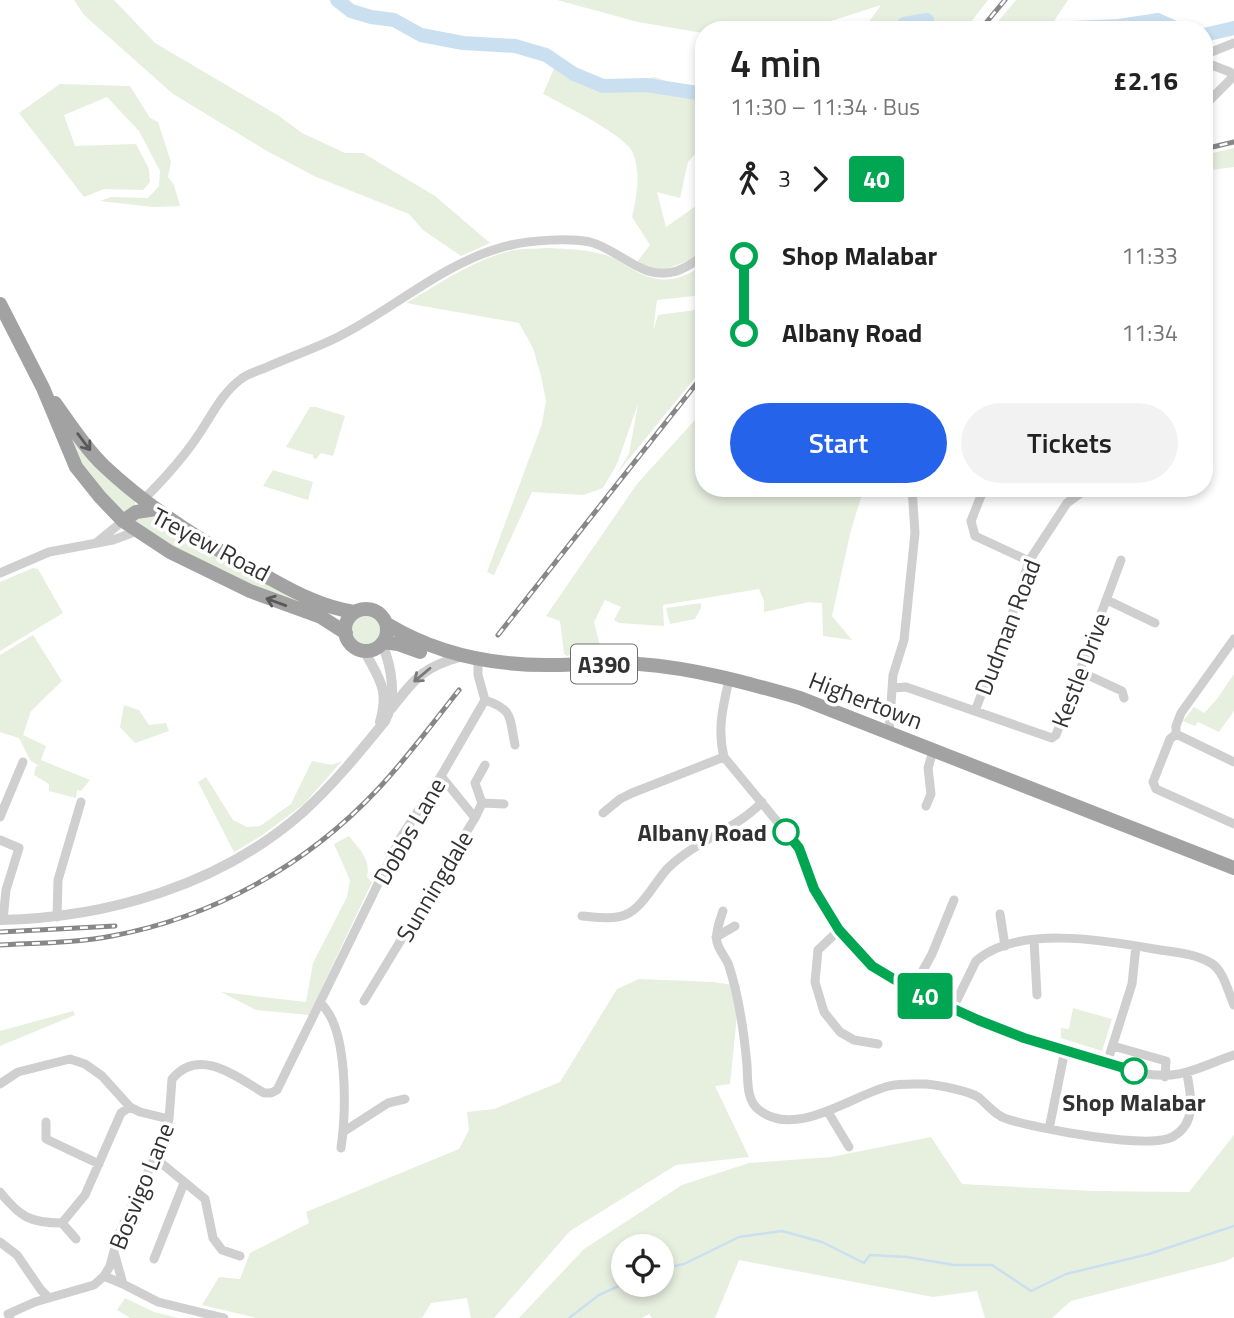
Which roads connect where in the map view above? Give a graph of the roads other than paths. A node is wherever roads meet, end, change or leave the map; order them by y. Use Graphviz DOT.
graph roads {
  1 [pos="1234,43"];
  2 [pos="1213,51"];
  3 [pos="1213,65"];
  4 [pos="1213,97"];
  5 [pos="695,263"];
  6 [pos="0,304"];
  7 [pos="43,388"];
  8 [pos="121,479"];
  9 [pos="158,486"];
  10 [pos="913,497"];
  11 [pos="980,497"];
  12 [pos="1075,497"];
  13 [pos="145,498"];
  14 [pos="111,509"];
  15 [pos="158,511"];
  16 [pos="136,512"];
  17 [pos="122,520"];
  18 [pos="136,531"];
  19 [pos="103,535"];
  20 [pos="96,543"];
  21 [pos="1121,560"];
  22 [pos="1029,561"];
  23 [pos="0,573"];
  24 [pos="1107,600"];
  25 [pos="354,612"];
  26 [pos="1155,623"];
  27 [pos="387,624"];
  28 [pos="345,633"];
  29 [pos="1234,639"];
  30 [pos="382,643"];
  31 [pos="363,650"];
  32 [pos="463,656"];
  33 [pos="478,659"];
  34 [pos="1081,672"];
  35 [pos="729,680"];
  36 [pos="893,688"];
  37 [pos="1124,698"];
  38 [pos="485,699"];
  39 [pos="391,709"];
  40 [pos="975,711"];
  41 [pos="377,731"];
  42 [pos="888,733"];
  43 [pos="1176,734"];
  44 [pos="514,745"];
  45 [pos="933,751"];
  46 [pos="724,757"];
  47 [pos="1234,761"];
  48 [pos="23,762"];
  49 [pos="485,765"];
  50 [pos="441,776"];
  51 [pos="3,797"];
  52 [pos="81,802"];
  53 [pos="762,802"];
  54 [pos="482,803"];
  55 [pos="504,804"];
  56 [pos="926,806"];
  57 [pos="603,813"];
  58 [pos="0,817"];
  59 [pos="475,818"];
  60 [pos="1234,824"];
  61 [pos="0,840"];
  62 [pos="1234,868"];
  63 [pos="954,900"];
  64 [pos="723,911"];
  65 [pos="1000,914"];
  66 [pos="2,916"];
  67 [pos="582,916"];
  68 [pos="57,917"];
  69 [pos="735,926"];
  70 [pos="839,930"];
  71 [pos="716,937"];
  72 [pos="1034,940"];
  73 [pos="1005,946"];
  74 [pos="1136,946"];
  75 [pos="1230,984"];
  76 [pos="912,990"];
  77 [pos="1037,995"];
  78 [pos="364,1001"];
  79 [pos="320,1003"];
  80 [pos="1234,1005"];
  81 [pos="952,1010"];
  82 [pos="878,1044"];
  83 [pos="1113,1046"];
  84 [pos="1065,1051"];
  85 [pos="1234,1055"];
  86 [pos="1107,1063"];
  87 [pos="1187,1074"];
  88 [pos="1165,1077"];
  89 [pos="0,1084"];
  90 [pos="405,1099"];
  91 [pos="131,1107"];
  92 [pos="828,1112"];
  93 [pos="169,1119"];
  94 [pos="46,1122"];
  95 [pos="1049,1129"];
  96 [pos="343,1132"];
  97 [pos="849,1147"];
  98 [pos="341,1148"];
  99 [pos="155,1158"];
  100 [pos="99,1164"];
  101 [pos="184,1183"];
  102 [pos="0,1192"];
  103 [pos="62,1223"];
  104 [pos="76,1239"];
  105 [pos="0,1242"];
  106 [pos="114,1251"];
  107 [pos="240,1256"];
  108 [pos="154,1259"];
  109 [pos="104,1276"];
  110 [pos="123,1284"];
  111 [pos="49,1298"];
  112 [pos="8,1315"];
  113 [pos="224,1318"];
  1 -- 2 [label="street"];
  3 -- 4 [label="street"];
  5 -- 9 [label="street"];
  6 -- 7 [label="highway, Treyew Road"];
  7 -- 8 [label="highway, Treyew Road, one-way"];
  7 -- 14 [label="highway, Treyew Road"];
  8 -- 9 [label="street"];
  8 -- 13 [label="highway, Treyew Road"];
  9 -- 13 [label="street"];
  9 -- 15 [label="street"];
  10 -- 36 [label="street"];
  11 -- 22 [label="street"];
  12 -- 22 [label="street, Dudman Road"];
  13 -- 15 [label="highway, Treyew Road"];
  13 -- 16 [label="highway"];
  14 -- 17 [label="highway, Treyew Road"];
  14 -- 19 [label="street"];
  15 -- 16 [label="highway"];
  15 -- 25 [label="highway, Treyew Road"];
  16 -- 17 [label="highway"];
  17 -- 18 [label="highway, Treyew Road"];
  17 -- 19 [label="street"];
  18 -- 20 [label="street"];
  28 -- 18 [label="highway, Treyew Road, one-way"];
  19 -- 20 [label="street"];
  20 -- 23 [label="street"];
  21 -- 24 [label="street, Kestle Drive"];
  22 -- 40 [label="street, Dudman Road"];
  24 -- 26 [label="street"];
  24 -- 34 [label="street, Kestle Drive"];
  25 -- 27 [label="highway"];
  25 -- 28 [label="highway"];
  27 -- 30 [label="highway"];
  27 -- 32 [label="highway, Highertown / A390"];
  28 -- 31 [label="highway"];
  29 -- 43 [label="street"];
  30 -- 31 [label="highway"];
  30 -- 32 [label="highway, Highertown / A390"];
  30 -- 39 [label="street"];
  31 -- 41 [label="street"];
  32 -- 33 [label="highway, Highertown / A390"];
  32 -- 39 [label="street, one-way"];
  33 -- 35 [label="highway, Highertown / A390"];
  33 -- 38 [label="street"];
  34 -- 37 [label="street"];
  34 -- 40 [label="street, Kestle Drive"];
  35 -- 42 [label="highway, Highertown / A390"];
  35 -- 46 [label="street"];
  36 -- 40 [label="street, Kestle Drive"];
  36 -- 42 [label="street"];
  38 -- 44 [label="street"];
  38 -- 50 [label="street, Dobbs Lane"];
  39 -- 41 [label="street"];
  41 -- 68 [label="street"];
  42 -- 45 [label="highway, Highertown / A390"];
  43 -- 47 [label="street"];
  43 -- 60 [label="street"];
  45 -- 56 [label="street"];
  45 -- 62 [label="highway, Highertown / A390"];
  46 -- 53 [label="street"];
  46 -- 57 [label="street"];
  48 -- 51 [label="street"];
  49 -- 54 [label="street"];
  50 -- 59 [label="street, Sunningdale"];
  50 -- 79 [label="street, Dobbs Lane"];
  51 -- 58 [label="street"];
  52 -- 68 [label="street"];
  53 -- 67 [label="street"];
  53 -- 70 [label="street"];
  54 -- 55 [label="street"];
  54 -- 59 [label="street"];
  59 -- 78 [label="street, Sunningdale"];
  61 -- 66 [label="street"];
  63 -- 76 [label="street"];
  64 -- 71 [label="street"];
  65 -- 73 [label="street"];
  66 -- 68 [label="street"];
  69 -- 71 [label="street"];
  70 -- 76 [label="street"];
  70 -- 82 [label="street"];
  71 -- 92 [label="street"];
  72 -- 73 [label="street"];
  72 -- 74 [label="street"];
  72 -- 77 [label="street"];
  73 -- 81 [label="street"];
  74 -- 75 [label="street"];
  74 -- 83 [label="street"];
  75 -- 80 [label="street"];
  76 -- 81 [label="street"];
  79 -- 93 [label="street, Bosvigo Lane"];
  79 -- 96 [label="street"];
  81 -- 84 [label="street"];
  83 -- 86 [label="street"];
  83 -- 88 [label="street"];
  84 -- 86 [label="street"];
  84 -- 95 [label="street"];
  85 -- 87 [label="street"];
  86 -- 88 [label="street"];
  87 -- 88 [label="street"];
  87 -- 95 [label="street"];
  89 -- 91 [label="street"];
  90 -- 96 [label="street"];
  91 -- 93 [label="street"];
  91 -- 100 [label="street"];
  92 -- 95 [label="street"];
  92 -- 97 [label="street"];
  93 -- 99 [label="street, Bosvigo Lane"];
  94 -- 100 [label="street"];
  96 -- 98 [label="street"];
  99 -- 101 [label="street"];
  99 -- 106 [label="street, Bosvigo Lane"];
  100 -- 103 [label="street"];
  101 -- 107 [label="street"];
  101 -- 108 [label="street"];
  102 -- 103 [label="street"];
  103 -- 104 [label="street"];
  105 -- 111 [label="street"];
  106 -- 109 [label="street, Bosvigo Lane"];
  106 -- 110 [label="street"];
  109 -- 110 [label="street"];
  109 -- 111 [label="street, Bosvigo Lane"];
  110 -- 113 [label="street"];
  111 -- 112 [label="street, Bosvigo Lane"];
}
